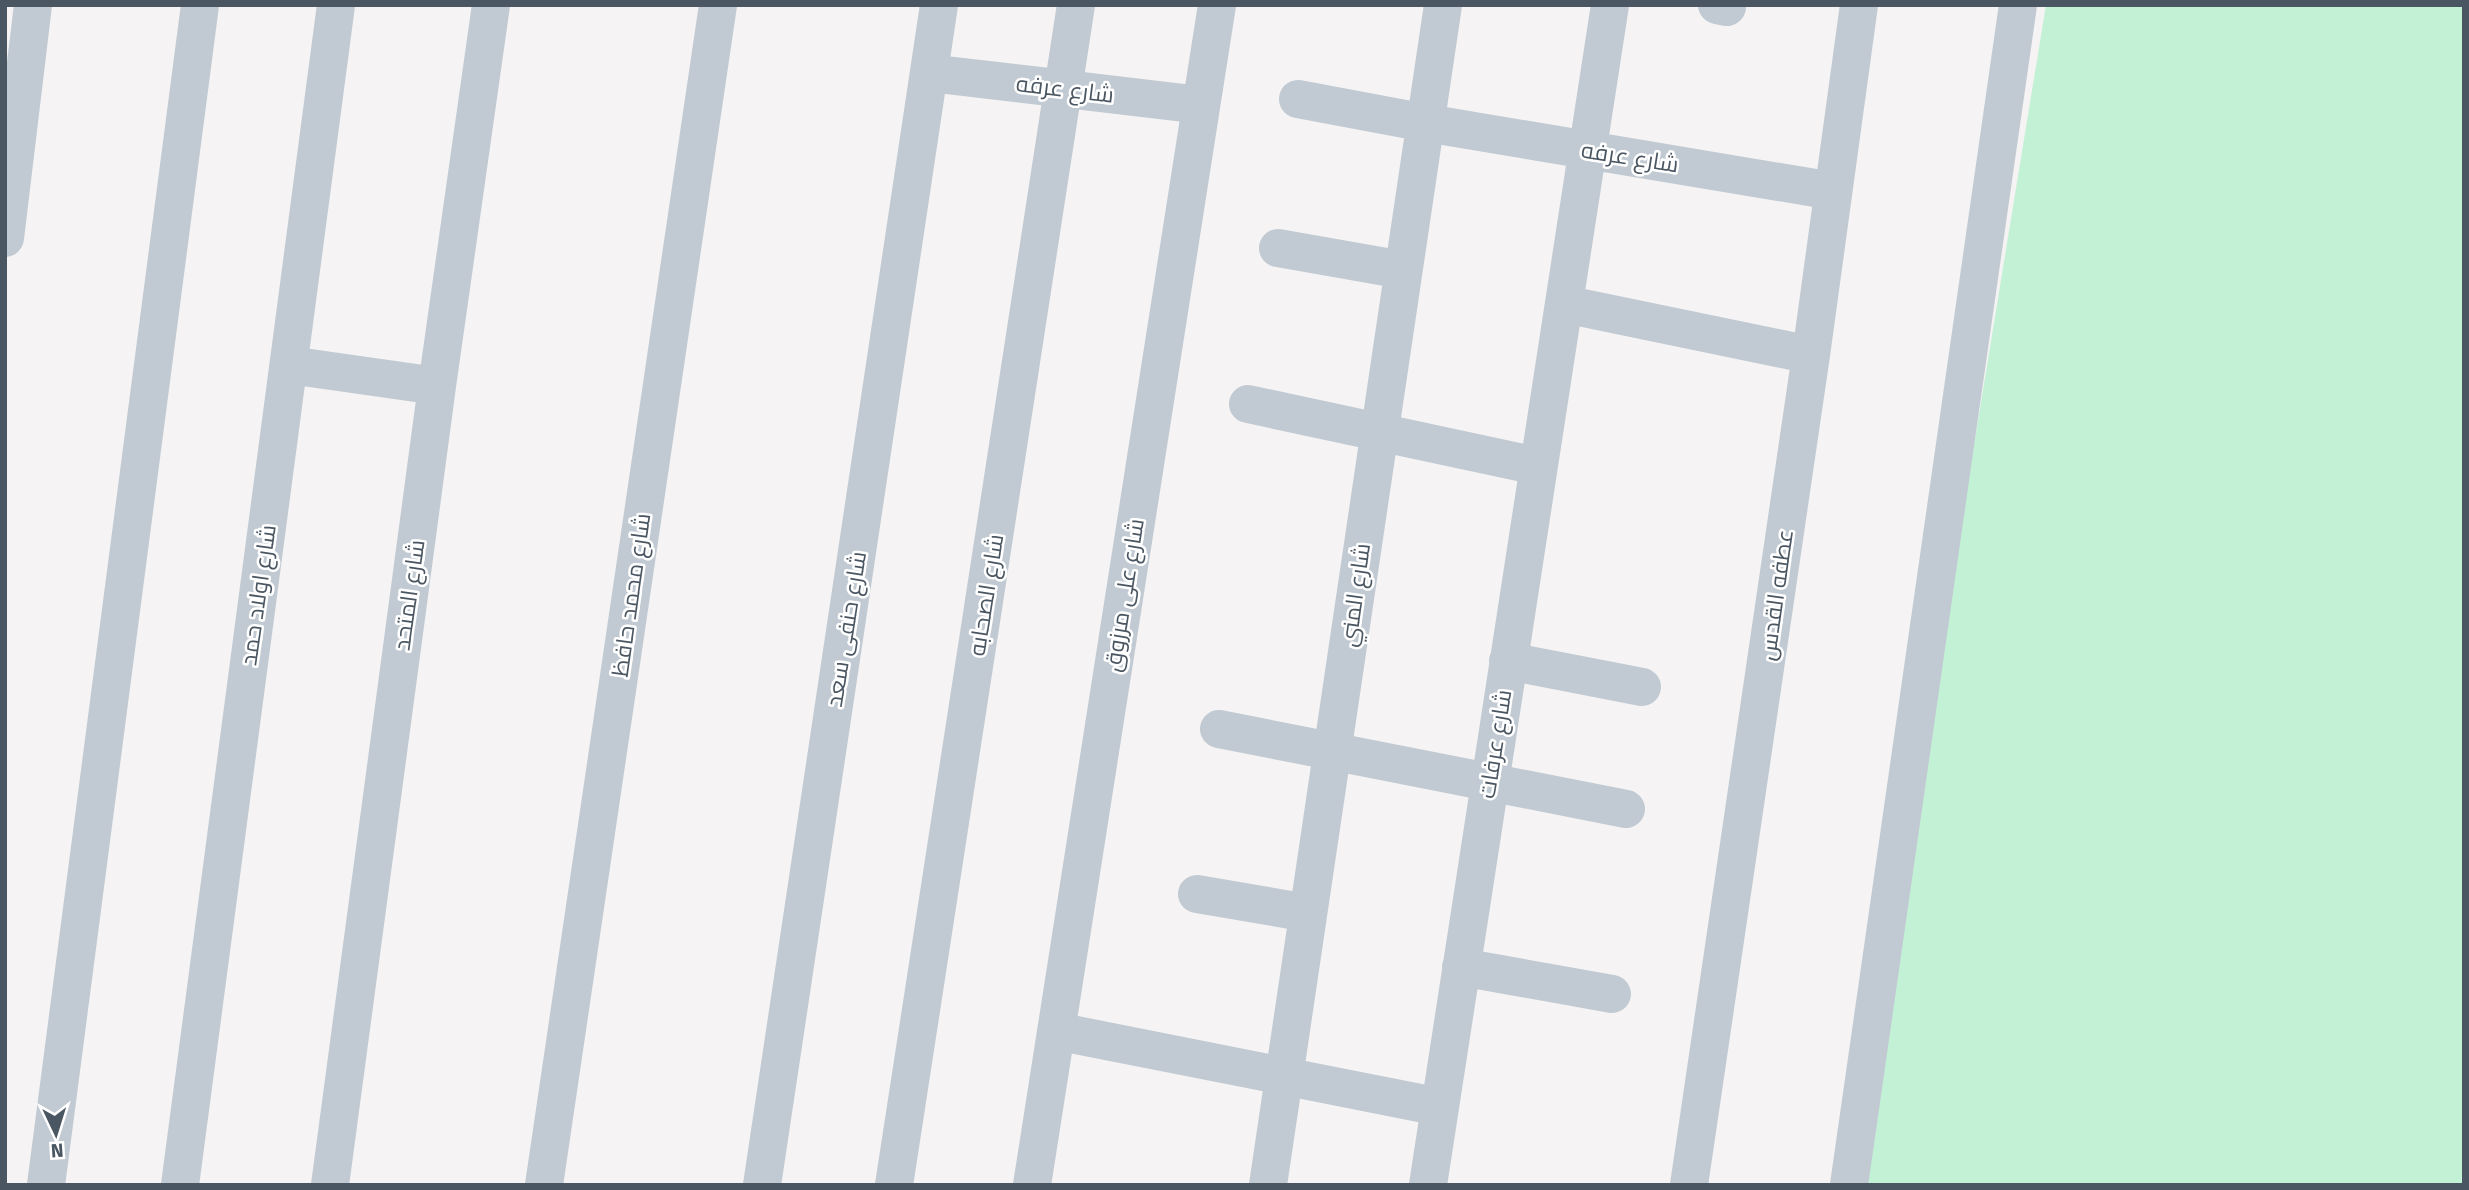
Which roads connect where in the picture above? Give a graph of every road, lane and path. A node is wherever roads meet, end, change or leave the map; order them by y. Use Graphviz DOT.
graph roads {
  1 [pos="33,5"];
  2 [pos="200,5"];
  3 [pos="336,5"];
  4 [pos="491,5"];
  5 [pos="718,5"];
  6 [pos="939,5"];
  7 [pos="1076,5"];
  8 [pos="1217,5"];
  9 [pos="1443,5"];
  10 [pos="1610,5"];
  11 [pos="1859,5"];
  12 [pos="2018,5"];
  13 [pos="929,73"];
  14 [pos="1064,89"];
  15 [pos="1298,99"];
  16 [pos="1202,105"];
  17 [pos="1426,123"];
  18 [pos="1588,150"];
  19 [pos="1833,191"];
  20 [pos="5,238"];
  21 [pos="1278,248"];
  22 [pos="1403,270"];
  23 [pos="1564,304"];
  24 [pos="1811,355"];
  25 [pos="289,365"];
  26 [pos="437,386"];
  27 [pos="1248,404"];
  28 [pos="1378,432"];
  29 [pos="1537,466"];
  30 [pos="1508,661"];
  31 [pos="1642,687"];
  32 [pos="1219,729"];
  33 [pos="1332,751"];
  34 [pos="1489,782"];
  35 [pos="1626,809"];
  36 [pos="1197,894"];
  37 [pos="1308,913"];
  38 [pos="1461,967"];
  39 [pos="1612,994"];
  40 [pos="1056,1031"];
  41 [pos="1284,1076"];
  42 [pos="1440,1107"];
  43 [pos="46,1185"];
  44 [pos="180,1185"];
  45 [pos="330,1185"];
  46 [pos="544,1185"];
  47 [pos="762,1185"];
  48 [pos="894,1185"];
  49 [pos="1032,1185"];
  50 [pos="1268,1185"];
  51 [pos="1428,1185"];
  52 [pos="1689,1185"];
  53 [pos="1849,1185"];
  1 -- 20 [label="street"];
  2 -- 43 [label="street"];
  3 -- 25 [label="street, شارع اولاد حمد"];
  4 -- 26 [label="street, شارع المتحد"];
  5 -- 46 [label="street, شارع محمد حافظ"];
  6 -- 13 [label="street, شارع حنفى سعد"];
  7 -- 14 [label="street, شارع الصحابه"];
  8 -- 16 [label="street, شارع على مرزوق"];
  9 -- 17 [label="street, شارع المني"];
  10 -- 18 [label="street, شارع عرفات"];
  11 -- 19 [label="street, عطفه القدس"];
  12 -- 53 [label="street"];
  13 -- 14 [label="street, شارع عرفه"];
  13 -- 47 [label="street, شارع حنفى سعد"];
  14 -- 16 [label="street, شارع عرفه"];
  14 -- 48 [label="street, شارع الصحابه"];
  15 -- 17 [label="street, شارع عرفه"];
  16 -- 40 [label="street, شارع على مرزوق"];
  17 -- 18 [label="street, شارع عرفه"];
  17 -- 22 [label="street, شارع المني"];
  18 -- 19 [label="street, شارع عرفه"];
  18 -- 23 [label="street, شارع عرفات"];
  19 -- 24 [label="street, عطفه القدس"];
  21 -- 22 [label="street"];
  22 -- 28 [label="street, شارع المني"];
  23 -- 24 [label="street"];
  23 -- 29 [label="street, شارع عرفات"];
  24 -- 52 [label="street, عطفه القدس"];
  25 -- 26 [label="street"];
  25 -- 44 [label="street, شارع اولاد حمد"];
  26 -- 45 [label="street, شارع المتحد"];
  27 -- 28 [label="street"];
  28 -- 29 [label="street"];
  28 -- 33 [label="street, شارع المني"];
  29 -- 30 [label="street, شارع عرفات"];
  30 -- 31 [label="street"];
  30 -- 34 [label="street, شارع عرفات"];
  32 -- 33 [label="street"];
  33 -- 34 [label="street"];
  33 -- 37 [label="street, شارع المني"];
  34 -- 35 [label="street"];
  34 -- 38 [label="street, شارع عرفات"];
  36 -- 37 [label="street"];
  37 -- 41 [label="street, شارع المني"];
  38 -- 39 [label="street"];
  38 -- 42 [label="street, شارع عرفات"];
  40 -- 41 [label="street"];
  40 -- 49 [label="street, شارع على مرزوق"];
  41 -- 42 [label="street"];
  41 -- 50 [label="street, شارع المني"];
  42 -- 51 [label="street, شارع عرفات"];
}
